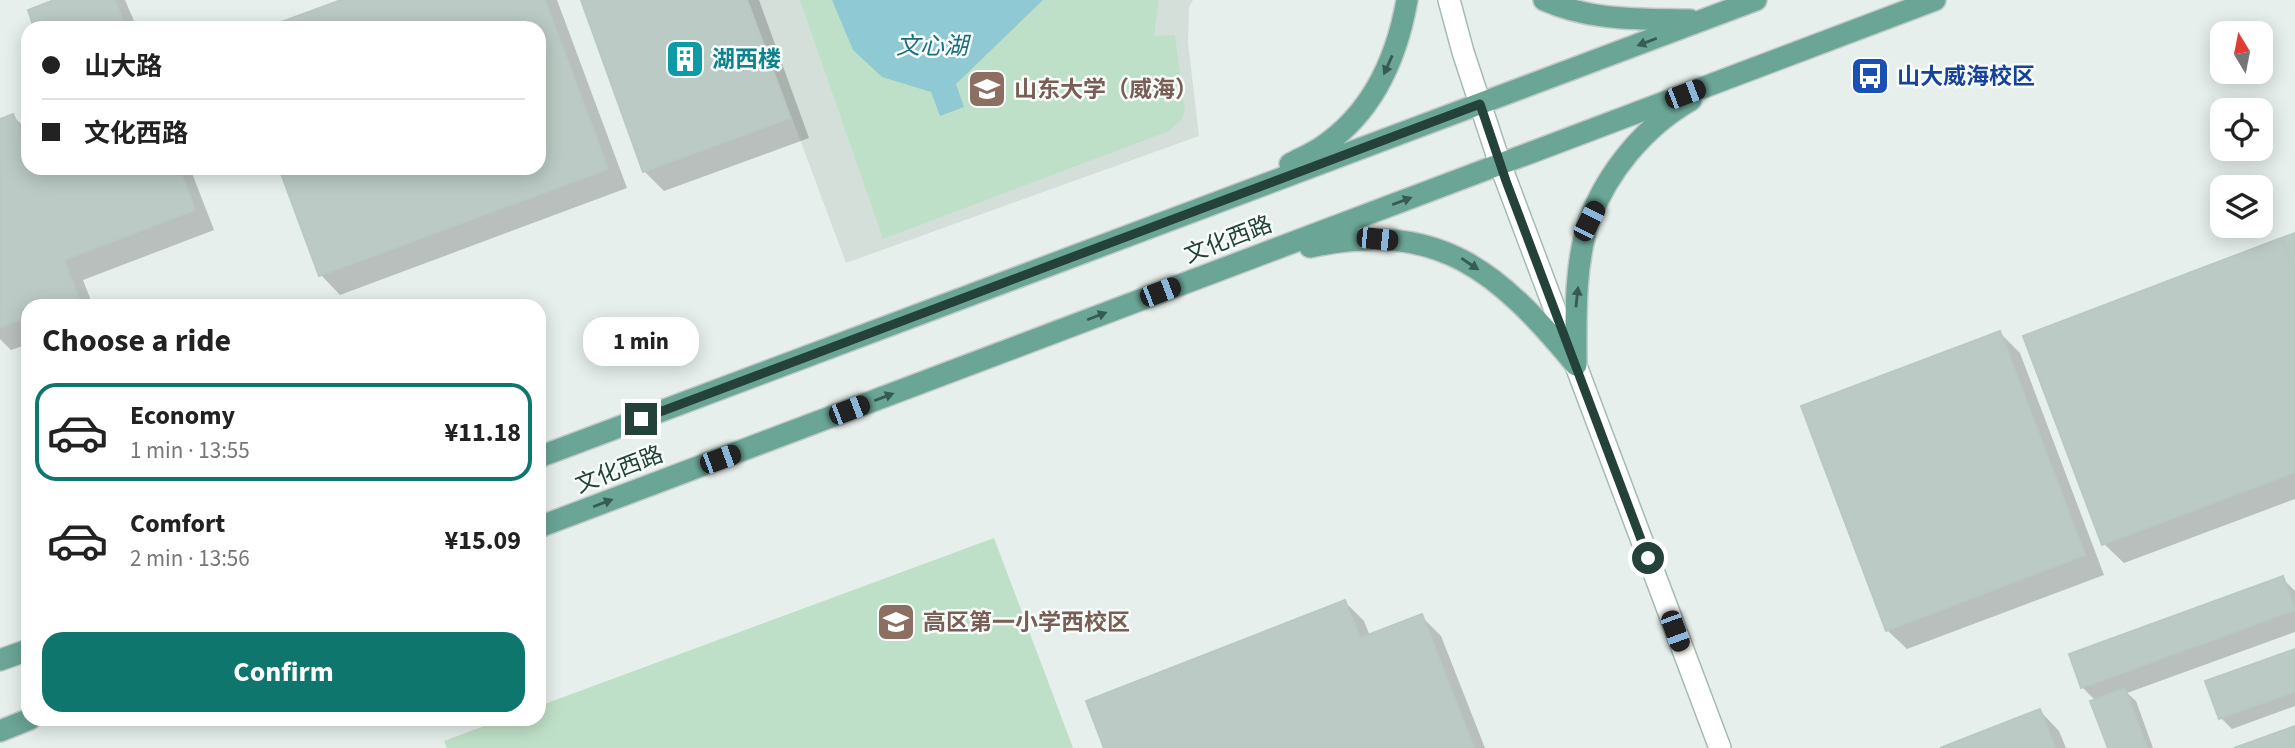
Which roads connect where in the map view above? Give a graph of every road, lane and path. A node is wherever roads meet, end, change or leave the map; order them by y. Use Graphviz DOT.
graph roads {
  1 [pos="1406,0"];
  2 [pos="1448,0"];
  3 [pos="1544,0"];
  4 [pos="1756,0"];
  5 [pos="1935,0"];
  6 [pos="1702,20"];
  7 [pos="1736,75"];
  8 [pos="1480,104"];
  9 [pos="1500,164"];
  10 [pos="1225,200"];
  11 [pos="1237,263"];
  12 [pos="1576,365"];
  13 [pos="546,454"];
  14 [pos="546,524"];
  15 [pos="21,652"];
  16 [pos="0,660"];
  17 [pos="21,723"];
  18 [pos="0,731"];
  19 [pos="1720,748"];
  1 -- 10 [label="main road, one-way"];
  2 -- 8 [label="main road"];
  3 -- 6 [label="main road"];
  4 -- 6 [label="main road, 文化西路"];
  5 -- 7 [label="main road, 文化西路"];
  6 -- 8 [label="main road, 文化西路, one-way"];
  7 -- 9 [label="main road, 文化西路"];
  12 -- 7 [label="main road, one-way"];
  8 -- 9 [label="main road"];
  8 -- 10 [label="main road, 文化西路"];
  11 -- 9 [label="main road, 文化西路, one-way"];
  9 -- 12 [label="main road"];
  10 -- 13 [label="main road, 文化西路"];
  11 -- 12 [label="main road, one-way"];
  14 -- 11 [label="main road, 文化西路, one-way"];
  12 -- 19 [label="main road"];
  15 -- 16 [label="main road"];
  17 -- 18 [label="main road"];
}
